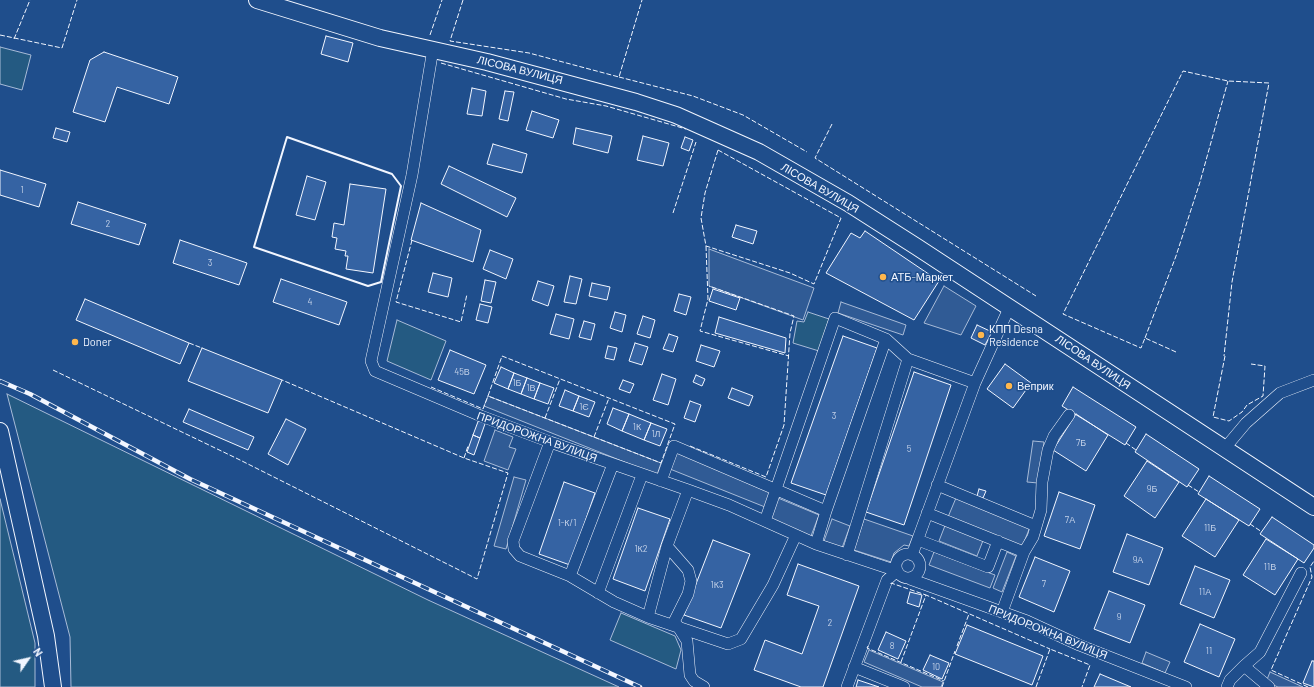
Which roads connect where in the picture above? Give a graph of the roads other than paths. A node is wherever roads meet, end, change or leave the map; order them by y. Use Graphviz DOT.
graph roads {
  1 [pos="257,0"];
  2 [pos="433,48"];
  3 [pos="1010,306"];
  4 [pos="886,339"];
  5 [pos="908,359"];
  6 [pos="1314,380"];
  7 [pos="975,383"];
  8 [pos="1069,415"];
  9 [pos="0,431"];
  10 [pos="550,442"];
  11 [pos="1225,448"];
  12 [pos="613,464"];
  13 [pos="642,475"];
  14 [pos="661,481"];
  15 [pos="937,485"];
  16 [pos="776,489"];
  17 [pos="688,490"];
  18 [pos="1314,507"];
  19 [pos="826,511"];
  20 [pos="927,513"];
  21 [pos="765,521"];
  22 [pos="1036,526"];
  23 [pos="796,535"];
  24 [pos="918,540"];
  25 [pos="998,541"];
  26 [pos="816,544"];
  27 [pos="667,546"];
  28 [pos="1024,552"];
  29 [pos="847,555"];
  30 [pos="912,555"];
  31 [pos="897,572"];
  32 [pos="1301,573"];
  33 [pos="570,576"];
  34 [pos="910,579"];
  35 [pos="598,593"];
  36 [pos="1002,612"];
  37 [pos="648,617"];
  38 [pos="675,625"];
  39 [pos="1244,666"];
  40 [pos="854,667"];
  41 [pos="53,687"];
  42 [pos="704,687"];
  43 [pos="846,687"];
  44 [pos="904,687"];
  45 [pos="1186,687"];
  46 [pos="1227,687"];
  47 [pos="1269,687"];
  1 -- 2 [label="main road, ЛІСОВА ВУЛИЦЯ"];
  2 -- 3 [label="main road, ЛІСОВА ВУЛИЦЯ"];
  2 -- 10 [label="street, ПРИДОРОЖНА ВУЛИЦЯ"];
  3 -- 7 [label="street"];
  3 -- 11 [label="main road, ЛІСОВА ВУЛИЦЯ"];
  4 -- 5 [label="street"];
  4 -- 16 [label="street"];
  4 -- 19 [label="street"];
  5 -- 7 [label="street"];
  5 -- 29 [label="street"];
  6 -- 11 [label="street"];
  7 -- 15 [label="street"];
  8 -- 22 [label="street"];
  9 -- 41 [label="main road"];
  10 -- 12 [label="street, ПРИДОРОЖНА ВУЛИЦЯ"];
  10 -- 33 [label="street"];
  11 -- 18 [label="main road, ЛІСОВА ВУЛИЦЯ"];
  12 -- 13 [label="street, ПРИДОРОЖНА ВУЛИЦЯ"];
  12 -- 33 [label="street"];
  13 -- 14 [label="street, ПРИДОРОЖНА ВУЛИЦЯ"];
  13 -- 35 [label="street"];
  14 -- 16 [label="street"];
  14 -- 17 [label="street, ПРИДОРОЖНА ВУЛИЦЯ"];
  15 -- 20 [label="street"];
  15 -- 22 [label="street"];
  16 -- 19 [label="street"];
  16 -- 21 [label="street"];
  17 -- 21 [label="street, ПРИДОРОЖНА ВУЛИЦЯ"];
  17 -- 27 [label="street"];
  19 -- 26 [label="street"];
  20 -- 24 [label="street"];
  20 -- 25 [label="street"];
  21 -- 23 [label="street, ПРИДОРОЖНА ВУЛИЦЯ"];
  22 -- 28 [label="street"];
  23 -- 26 [label="street, ПРИДОРОЖНА ВУЛИЦЯ"];
  23 -- 38 [label="street"];
  24 -- 25 [label="street"];
  24 -- 30 [label="street"];
  25 -- 28 [label="street"];
  26 -- 29 [label="street, ПРИДОРОЖНА ВУЛИЦЯ"];
  27 -- 37 [label="street"];
  27 -- 38 [label="street"];
  28 -- 36 [label="street"];
  29 -- 31 [label="street, ПРИДОРОЖНА ВУЛИЦЯ"];
  30 -- 31 [label="street"];
  30 -- 34 [label="street"];
  31 -- 34 [label="street"];
  31 -- 40 [label="street"];
  32 -- 39 [label="street"];
  33 -- 35 [label="street"];
  34 -- 36 [label="street, ПРИДОРОЖНА ВУЛИЦЯ"];
  35 -- 37 [label="street"];
  36 -- 45 [label="street, ПРИДОРОЖНА ВУЛИЦЯ"];
  37 -- 38 [label="street"];
  38 -- 42 [label="street"];
  39 -- 46 [label="street"];
  39 -- 47 [label="street"];
  40 -- 43 [label="street"];
  40 -- 44 [label="street"];
}
